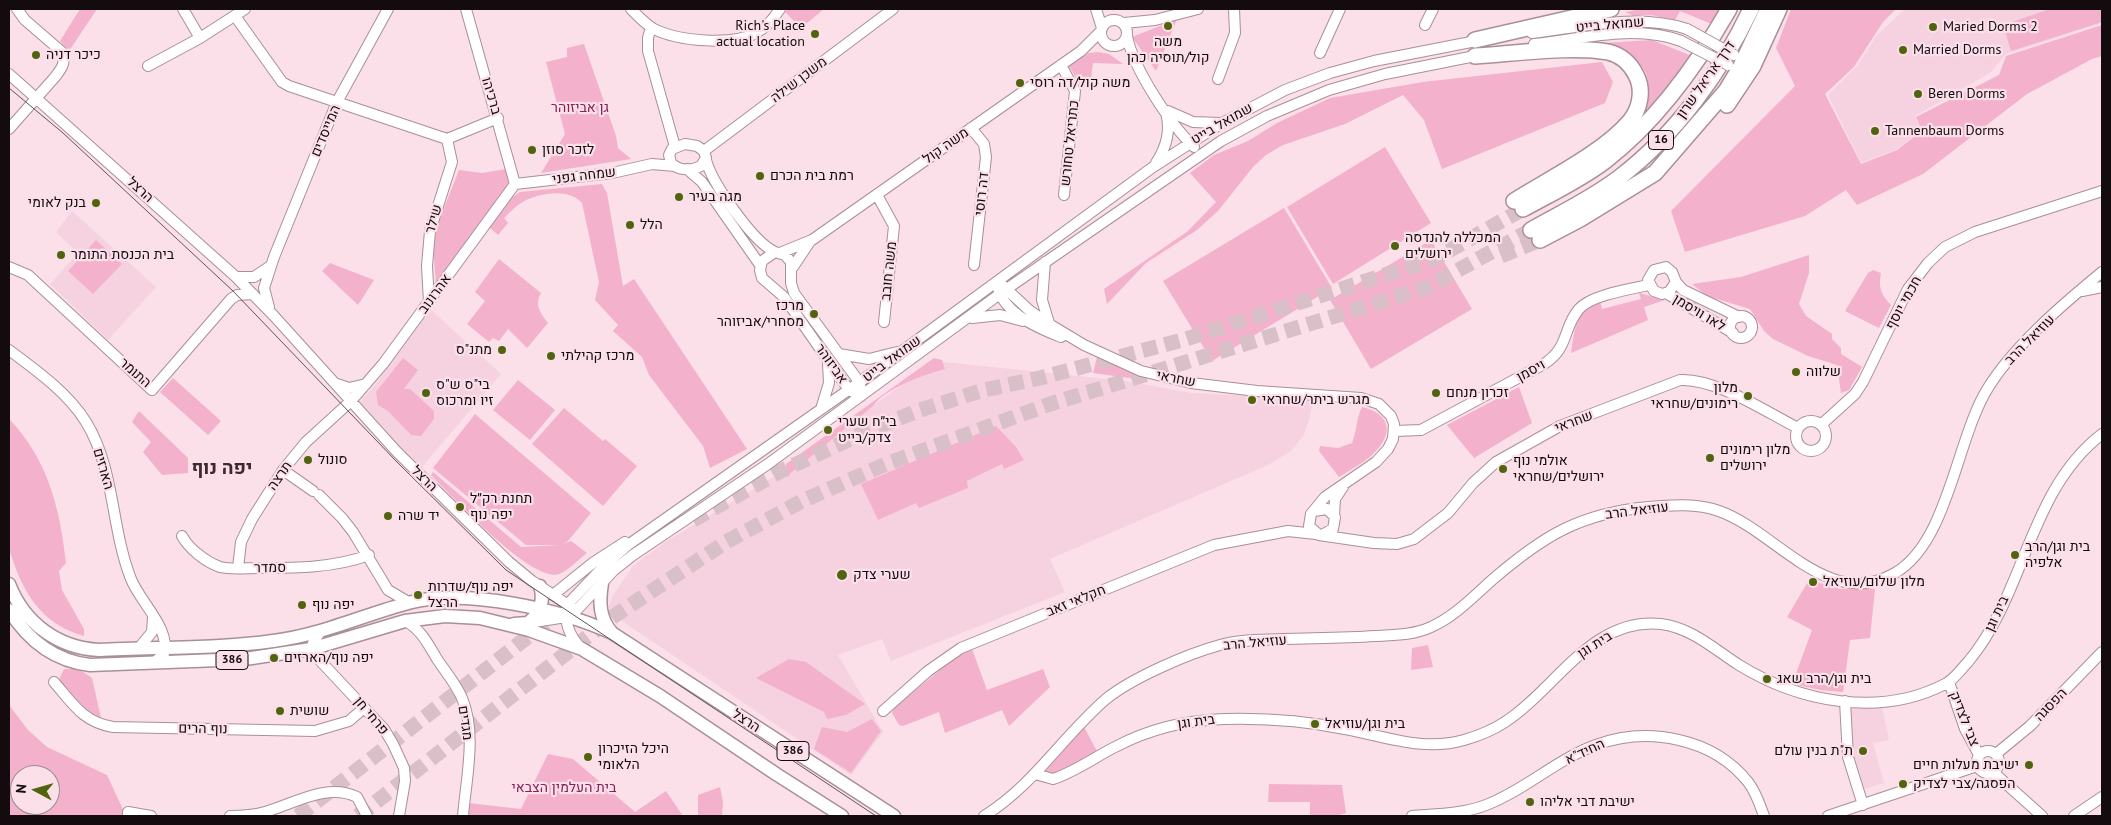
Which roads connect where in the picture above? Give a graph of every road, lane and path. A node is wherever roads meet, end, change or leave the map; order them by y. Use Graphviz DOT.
graph roads {
  1 [pos="17,9"];
  2 [pos="183,9"];
  3 [pos="245,9"];
  4 [pos="388,9"];
  5 [pos="466,9"];
  6 [pos="631,9"];
  7 [pos="780,9"];
  8 [pos="894,9"];
  9 [pos="1097,9"];
  10 [pos="1198,9"];
  11 [pos="1234,9"];
  12 [pos="1340,9"];
  13 [pos="1433,9"];
  14 [pos="1610,9"];
  15 [pos="1729,9"];
  16 [pos="1751,9"];
  17 [pos="1768,9"];
  18 [pos="1779,9"];
  19 [pos="235,16"];
  20 [pos="1114,19"];
  21 [pos="1425,25"];
  22 [pos="651,27"];
  23 [pos="1102,29"];
  24 [pos="1126,31"];
  25 [pos="200,38"];
  26 [pos="1475,40"];
  27 [pos="1113,46"];
  28 [pos="1081,51"];
  29 [pos="1320,53"];
  30 [pos="1475,56"];
  31 [pos="1734,62"];
  32 [pos="1061,65"];
  33 [pos="1137,65"];
  34 [pos="148,66"];
  35 [pos="9,74"];
  36 [pos="1218,79"];
  37 [pos="37,98"];
  38 [pos="337,102"];
  39 [pos="1165,110"];
  40 [pos="498,118"];
  41 [pos="1222,123"];
  42 [pos="971,128"];
  43 [pos="9,130"];
  44 [pos="447,139"];
  45 [pos="1190,143"];
  46 [pos="672,151"];
  47 [pos="1203,153"];
  48 [pos="705,155"];
  49 [pos="652,164"];
  50 [pos="675,166"];
  51 [pos="1153,167"];
  52 [pos="687,169"];
  53 [pos="1656,173"];
  54 [pos="515,184"];
  55 [pos="2102,191"];
  56 [pos="877,195"];
  57 [pos="1064,195"];
  58 [pos="812,240"];
  59 [pos="778,253"];
  60 [pos="274,257"];
  61 [pos="1045,262"];
  62 [pos="760,265"];
  63 [pos="974,265"];
  64 [pos="9,267"];
  65 [pos="792,272"];
  66 [pos="2102,272"];
  67 [pos="236,277"];
  68 [pos="997,282"];
  69 [pos="1676,282"];
  70 [pos="1649,285"];
  71 [pos="773,286"];
  72 [pos="2102,287"];
  73 [pos="1004,291"];
  74 [pos="2079,292"];
  75 [pos="253,294"];
  76 [pos="1666,294"];
  77 [pos="429,302"];
  78 [pos="274,316"];
  79 [pos="1738,317"];
  80 [pos="966,320"];
  81 [pos="884,322"];
  82 [pos="1029,323"];
  83 [pos="1049,324"];
  84 [pos="1733,333"];
  85 [pos="1084,346"];
  86 [pos="909,347"];
  87 [pos="9,350"];
  88 [pos="839,354"];
  89 [pos="828,359"];
  90 [pos="860,382"];
  91 [pos="337,384"];
  92 [pos="366,384"];
  93 [pos="849,390"];
  94 [pos="861,396"];
  95 [pos="352,401"];
  96 [pos="821,410"];
  97 [pos="1822,424"];
  98 [pos="1798,428"];
  99 [pos="1395,431"];
  100 [pos="2102,434"];
  101 [pos="286,472"];
  102 [pos="1348,481"];
  103 [pos="1312,512"];
  104 [pos="1335,517"];
  105 [pos="663,520"];
  106 [pos="1288,531"];
  107 [pos="1319,535"];
  108 [pos="182,536"];
  109 [pos="1374,543"];
  110 [pos="369,555"];
  111 [pos="238,568"];
  112 [pos="602,582"];
  113 [pos="9,584"];
  114 [pos="540,586"];
  115 [pos="388,590"];
  116 [pos="545,602"];
  117 [pos="410,603"];
  118 [pos="9,610"];
  119 [pos="570,611"];
  120 [pos="381,612"];
  121 [pos="152,616"];
  122 [pos="435,617"];
  123 [pos="405,621"];
  124 [pos="528,622"];
  125 [pos="504,624"];
  126 [pos="320,632"];
  127 [pos="612,633"];
  128 [pos="425,640"];
  129 [pos="166,647"];
  130 [pos="139,648"];
  131 [pos="311,649"];
  132 [pos="582,649"];
  133 [pos="2102,652"];
  134 [pos="153,662"];
  135 [pos="54,682"];
  136 [pos="1949,682"];
  137 [pos="1845,701"];
  138 [pos="364,708"];
  139 [pos="884,711"];
  140 [pos="1996,754"];
  141 [pos="1978,761"];
  142 [pos="1993,772"];
  143 [pos="1035,774"];
  144 [pos="2102,797"];
  145 [pos="1863,805"];
  146 [pos="128,816"];
  147 [pos="151,816"];
  148 [pos="230,816"];
  149 [pos="367,816"];
  150 [pos="399,816"];
  151 [pos="463,816"];
  152 [pos="842,816"];
  153 [pos="894,816"];
  154 [pos="984,816"];
  155 [pos="1412,816"];
  156 [pos="1764,816"];
  157 [pos="1828,816"];
  158 [pos="2042,816"];
  159 [pos="2074,816"];
  1 -- 37 [label="street"];
  2 -- 25 [label="street"];
  3 -- 19 [label="street"];
  4 -- 38 [label="street, המייסדים"];
  5 -- 40 [label="street, ברכיהו"];
  6 -- 22 [label="street"];
  7 -- 22 [label="street"];
  8 -- 48 [label="street, משכן שילה"];
  9 -- 20 [label="street"];
  9 -- 23 [label="street"];
  10 -- 24 [label="street"];
  11 -- 36 [label="street"];
  12 -- 29 [label="street"];
  13 -- 21 [label="street"];
  14 -- 26 [label="highway"];
  15 -- 30 [label="highway, דרך אריאל שרון / 16"];
  16 -- 53 [label="highway, דרך אריאל שרון / 16"];
  17 -- 31 [label="highway"];
  18 -- 53 [label="highway"];
  19 -- 25 [label="street"];
  19 -- 38 [label="street"];
  20 -- 23 [label="street"];
  20 -- 24 [label="street"];
  22 -- 46 [label="street"];
  23 -- 27 [label="street"];
  23 -- 28 [label="street, משה קול"];
  24 -- 27 [label="street"];
  24 -- 33 [label="street"];
  25 -- 34 [label="street"];
  26 -- 31 [label="street, שמואל בייט, bridge"];
  26 -- 41 [label="street, שמואל בייט"];
  27 -- 28 [label="street, משה קול"];
  27 -- 33 [label="street"];
  28 -- 32 [label="street, משה קול"];
  30 -- 31 [label="street, שמואל בייט, bridge"];
  30 -- 47 [label="street, שמואל בייט"];
  31 -- 53 [label="highway"];
  32 -- 42 [label="street, משה קול"];
  32 -- 57 [label="street, כתריאל טחורש"];
  33 -- 39 [label="street"];
  35 -- 37 [label="street, הרצל"];
  37 -- 43 [label="street"];
  37 -- 67 [label="street, הרצל"];
  38 -- 44 [label="street"];
  38 -- 60 [label="street, המייסדים"];
  39 -- 41 [label="street"];
  39 -- 45 [label="street"];
  39 -- 51 [label="street"];
  40 -- 44 [label="street"];
  40 -- 54 [label="street, ברכיהו"];
  41 -- 45 [label="street, שמואל בייט"];
  42 -- 56 [label="street, משה קול"];
  42 -- 63 [label="street, דה רוסי"];
  44 -- 77 [label="street, שילר"];
  45 -- 47 [label="street"];
  45 -- 51 [label="street, שמואל בייט"];
  46 -- 48 [label="street"];
  46 -- 49 [label="street, שמחה גפני"];
  46 -- 50 [label="street"];
  47 -- 61 [label="street, שמואל בייט"];
  48 -- 52 [label="street"];
  48 -- 59 [label="street, אביזוהר"];
  49 -- 50 [label="street, שמחה גפני"];
  49 -- 54 [label="street, שמחה גפני"];
  50 -- 52 [label="street"];
  51 -- 68 [label="street, שמואל בייט"];
  52 -- 62 [label="street, אביזוהר"];
  54 -- 77 [label="street, אהרונוב"];
  55 -- 97 [label="street, חכמי יוסף"];
  56 -- 58 [label="street, משה קול"];
  56 -- 81 [label="street, משה חובב"];
  58 -- 59 [label="street, משה קול"];
  58 -- 65 [label="street, משה קול"];
  59 -- 62 [label="street"];
  59 -- 65 [label="street, אביזוהר"];
  60 -- 67 [label="street, המייסדים"];
  60 -- 78 [label="street, המייסדים"];
  61 -- 73 [label="street, שמואל בייט"];
  61 -- 83 [label="street"];
  62 -- 71 [label="street, אביזוהר"];
  64 -- 75 [label="street, התומר"];
  65 -- 71 [label="street"];
  65 -- 88 [label="street, אביזוהר"];
  66 -- 74 [label="street, עוזיאל הרב"];
  67 -- 75 [label="street, הרצל"];
  68 -- 73 [label="street, שחראי"];
  68 -- 86 [label="street, שמואל בייט"];
  69 -- 70 [label="street"];
  69 -- 76 [label="street"];
  69 -- 79 [label="street, לאו וויסמן"];
  70 -- 76 [label="street"];
  70 -- 99 [label="street, ויסמן"];
  71 -- 89 [label="street, אביזוהר"];
  72 -- 74 [label="street"];
  73 -- 80 [label="street, שמואל בייט"];
  73 -- 82 [label="street, שחראי"];
  73 -- 83 [label="street, שחראי"];
  74 -- 143 [label="street, עוזיאל הרב"];
  75 -- 78 [label="street, הרצל"];
  76 -- 84 [label="street, לאו וויסמן"];
  77 -- 92 [label="street, אהרונוב"];
  78 -- 91 [label="street, הרצל"];
  79 -- 84 [label="street"];
  79 -- 84 [label="street"];
  80 -- 82 [label="street"];
  80 -- 94 [label="street, שמואל בייט"];
  82 -- 85 [label="street, שחראי"];
  83 -- 85 [label="street, שחראי"];
  85 -- 99 [label="street, שחראי"];
  86 -- 88 [label="street"];
  86 -- 90 [label="street, שמואל בייט"];
  87 -- 121 [label="street, הארזים"];
  88 -- 90 [label="street, אביזוהר"];
  89 -- 93 [label="street, אביזוהר"];
  89 -- 96 [label="street"];
  90 -- 93 [label="street, שמואל בייט"];
  90 -- 94 [label="street, אביזוהר"];
  91 -- 92 [label="street"];
  91 -- 95 [label="street, הרצל"];
  92 -- 95 [label="street, אהרונוב"];
  93 -- 94 [label="street, אביזוהר"];
  93 -- 96 [label="street, שמואל בייט"];
  94 -- 112 [label="street, שמואל בייט"];
  95 -- 101 [label="street, תרצה"];
  95 -- 114 [label="street, הרצל"];
  96 -- 105 [label="street, שמואל בייט"];
  97 -- 98 [label="street"];
  97 -- 98 [label="street"];
  98 -- 109 [label="street, שחראי"];
  99 -- 102 [label="street"];
  100 -- 136 [label="street, בית וגן"];
  101 -- 110 [label="street"];
  101 -- 111 [label="street, תרצה"];
  102 -- 103 [label="street"];
  102 -- 104 [label="street"];
  103 -- 104 [label="street"];
  103 -- 106 [label="street"];
  103 -- 107 [label="street"];
  104 -- 107 [label="street"];
  104 -- 109 [label="street, שחראי"];
  105 -- 116 [label="street"];
  105 -- 119 [label="street, שמואל בייט"];
  106 -- 107 [label="street, שחראי"];
  106 -- 139 [label="street, חקלאי זאב"];
  107 -- 109 [label="street, שחראי"];
  108 -- 111 [label="street, סמדר"];
  110 -- 111 [label="street, סמדר"];
  110 -- 115 [label="street"];
  112 -- 119 [label="street, שמואל בייט"];
  112 -- 127 [label="main road"];
  113 -- 130 [label="main road, 386"];
  114 -- 116 [label="main road"];
  115 -- 117 [label="street"];
  115 -- 120 [label="street"];
  116 -- 117 [label="main road, 386"];
  116 -- 119 [label="main road, 386"];
  116 -- 119 [label="street"];
  116 -- 124 [label="main road"];
  117 -- 120 [label="main road, 386"];
  118 -- 134 [label="main road, 386"];
  119 -- 124 [label="street"];
  119 -- 127 [label="main road, 386"];
  119 -- 132 [label="street"];
  120 -- 126 [label="main road, 386"];
  121 -- 129 [label="street, הארזים"];
  121 -- 130 [label="street"];
  122 -- 123 [label="main road, 386"];
  122 -- 125 [label="main road, 386"];
  122 -- 128 [label="street"];
  123 -- 128 [label="street, מגדים"];
  123 -- 131 [label="main road, 386"];
  124 -- 125 [label="main road"];
  125 -- 132 [label="main road, 386"];
  126 -- 129 [label="main road, 386"];
  126 -- 131 [label="street"];
  127 -- 153 [label="main road, הרצל / 386"];
  128 -- 151 [label="street, מגדים"];
  129 -- 130 [label="main road, 386"];
  129 -- 134 [label="street"];
  131 -- 134 [label="main road, 386"];
  131 -- 138 [label="street, פרחי חן"];
  132 -- 152 [label="main road, הרצל / 386"];
  133 -- 140 [label="street, הפסגה"];
  135 -- 138 [label="street, נוף הרים"];
  136 -- 137 [label="street, בית וגן"];
  136 -- 141 [label="street, צבי לצדיק"];
  137 -- 143 [label="street, בית וגן"];
  137 -- 145 [label="street"];
  138 -- 150 [label="street, פרחי חן"];
  140 -- 141 [label="street"];
  140 -- 142 [label="street"];
  141 -- 142 [label="street"];
  141 -- 145 [label="street"];
  142 -- 158 [label="street"];
  143 -- 154 [label="street"];
  144 -- 159 [label="street"];
  145 -- 157 [label="street"];
  146 -- 147 [label="street"];
  148 -- 149 [label="street"];
  155 -- 156 [label="street, החיד\"א"];
}
